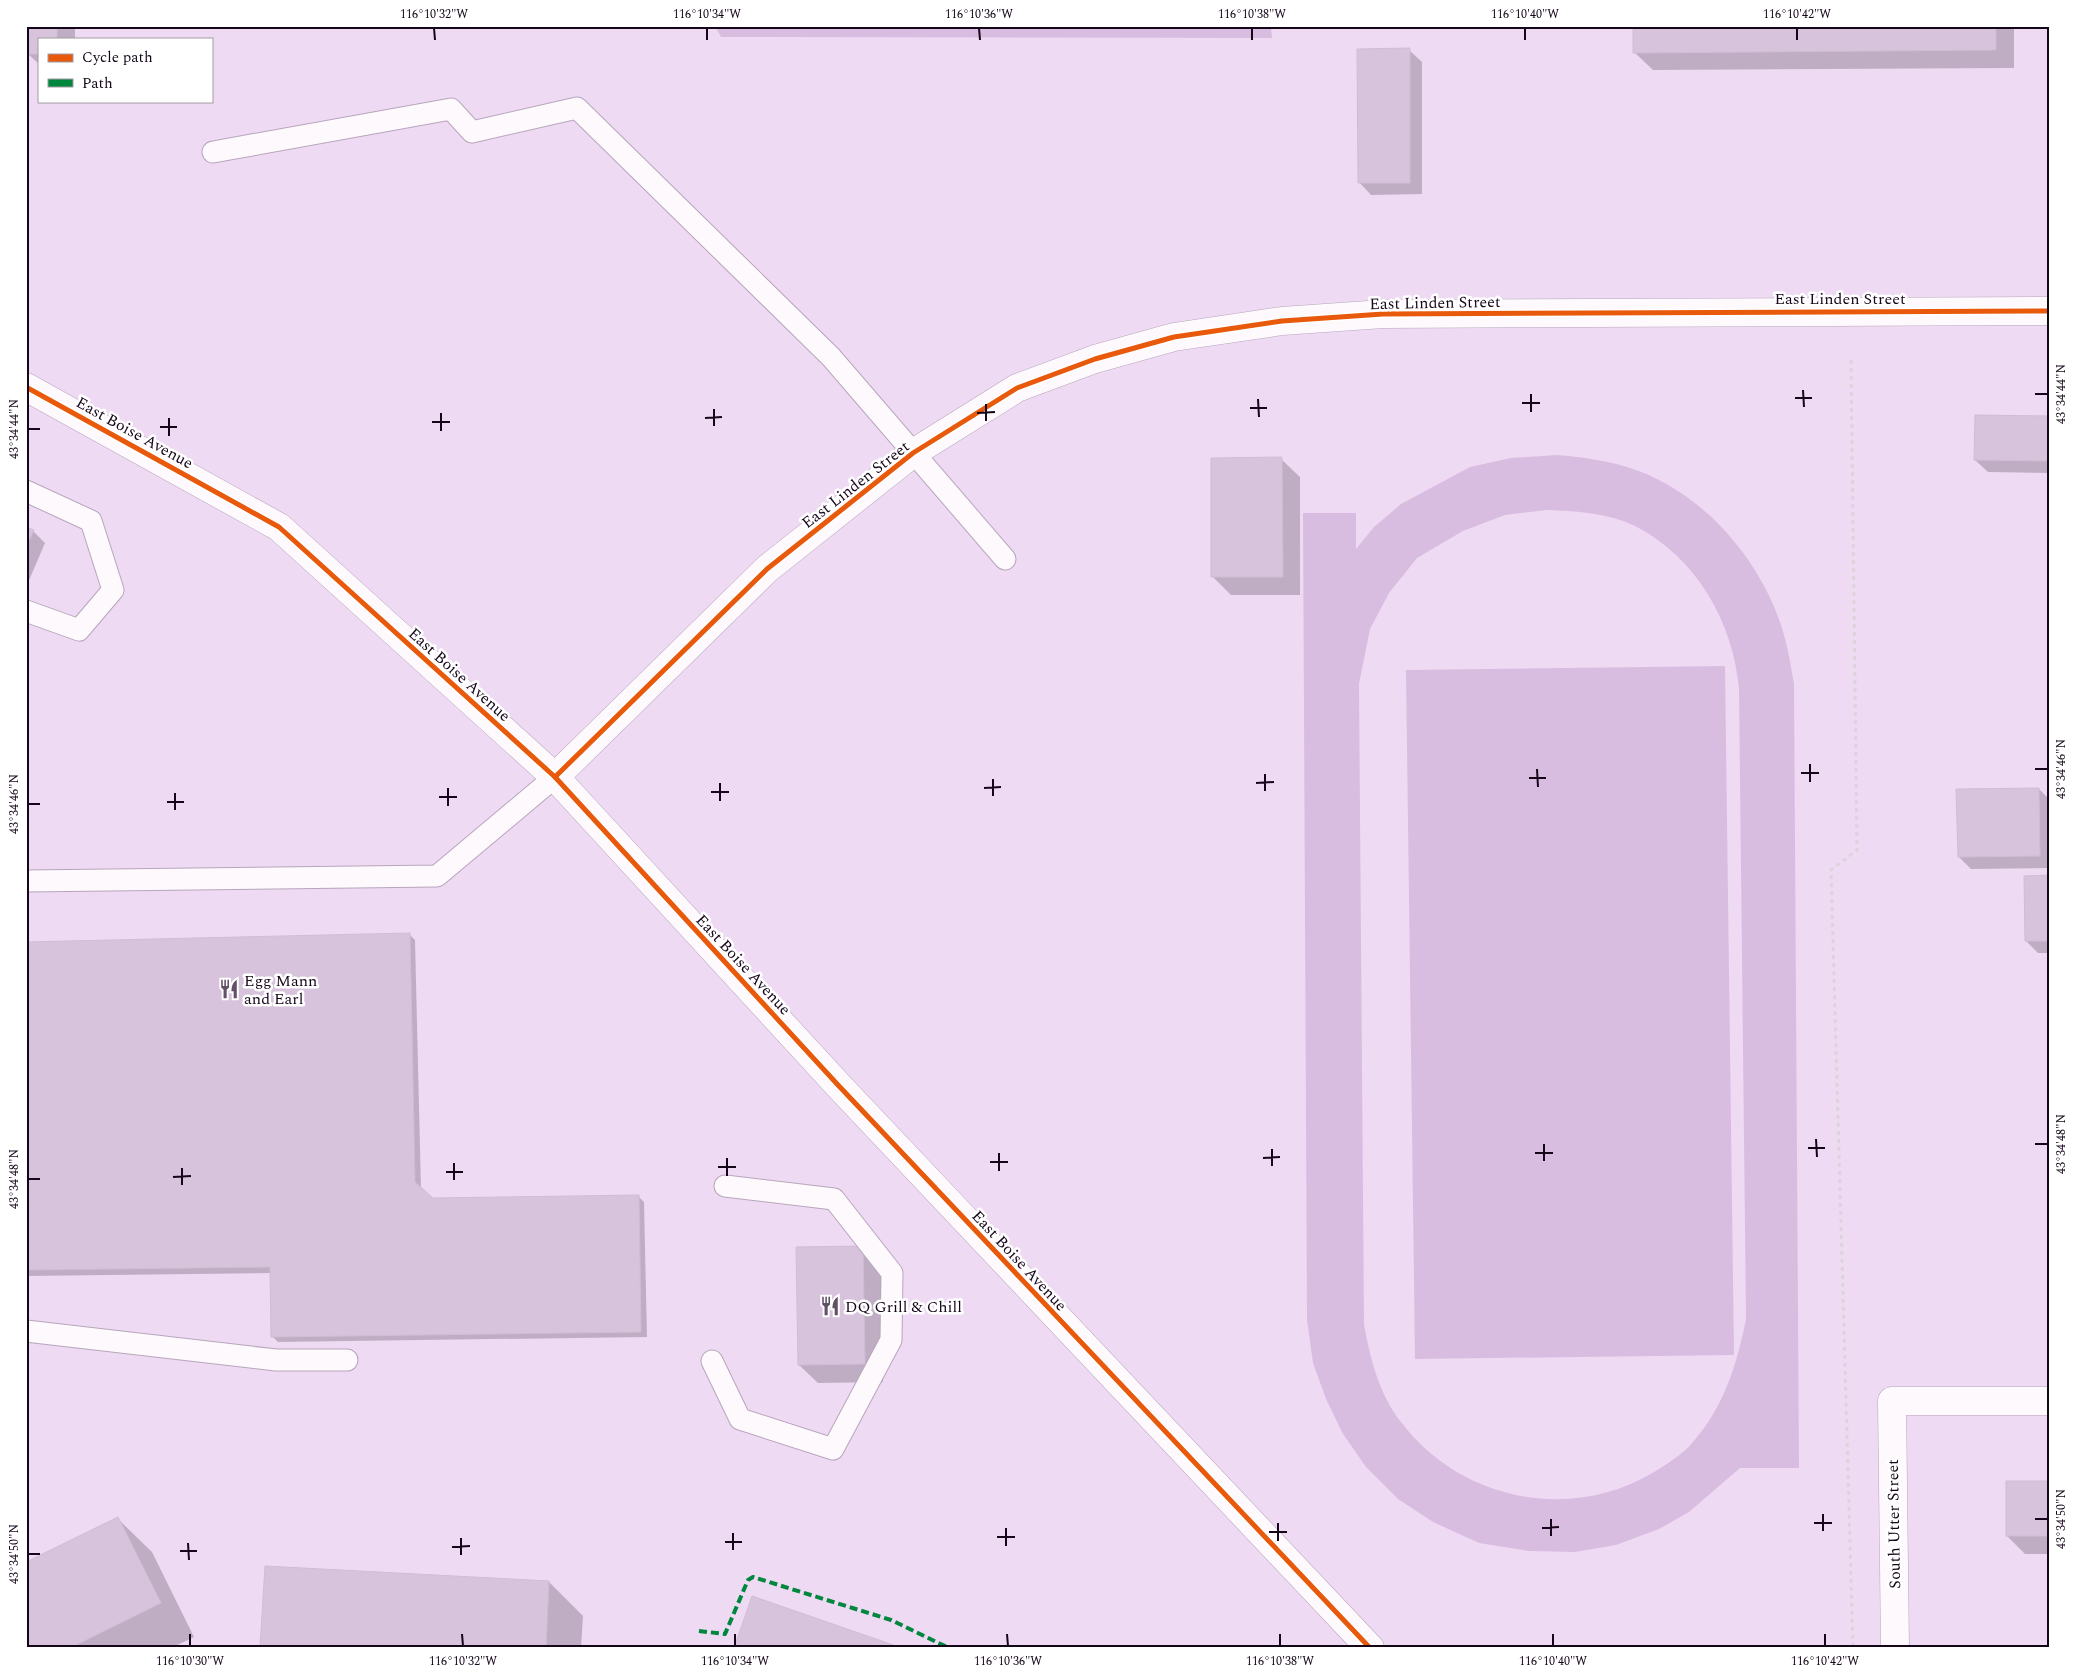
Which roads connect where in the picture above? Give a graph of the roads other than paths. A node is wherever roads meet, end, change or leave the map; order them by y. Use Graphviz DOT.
graph roads {
  1 [pos="212,152"];
  2 [pos="2049,311"];
  3 [pos="26,387"];
  4 [pos="913,453"];
  5 [pos="26,492"];
  6 [pos="1005,560"];
  7 [pos="26,612"];
  8 [pos="555,777"];
  9 [pos="26,881"];
  10 [pos="725,1186"];
  11 [pos="26,1330"];
  12 [pos="347,1360"];
  13 [pos="712,1361"];
  14 [pos="2049,1401"];
  15 [pos="1370,1648"];
  16 [pos="1895,1648"];
  1 -- 4 [label="lane"];
  2 -- 4 [label="street, East Linden Street"];
  3 -- 8 [label="street, East Boise Avenue"];
  4 -- 6 [label="lane"];
  4 -- 8 [label="street, East Linden Street"];
  5 -- 7 [label="lane"];
  8 -- 9 [label="lane"];
  8 -- 15 [label="street, East Boise Avenue"];
  10 -- 13 [label="lane"];
  11 -- 12 [label="lane"];
  14 -- 16 [label="street, South Utter Street"];
}
